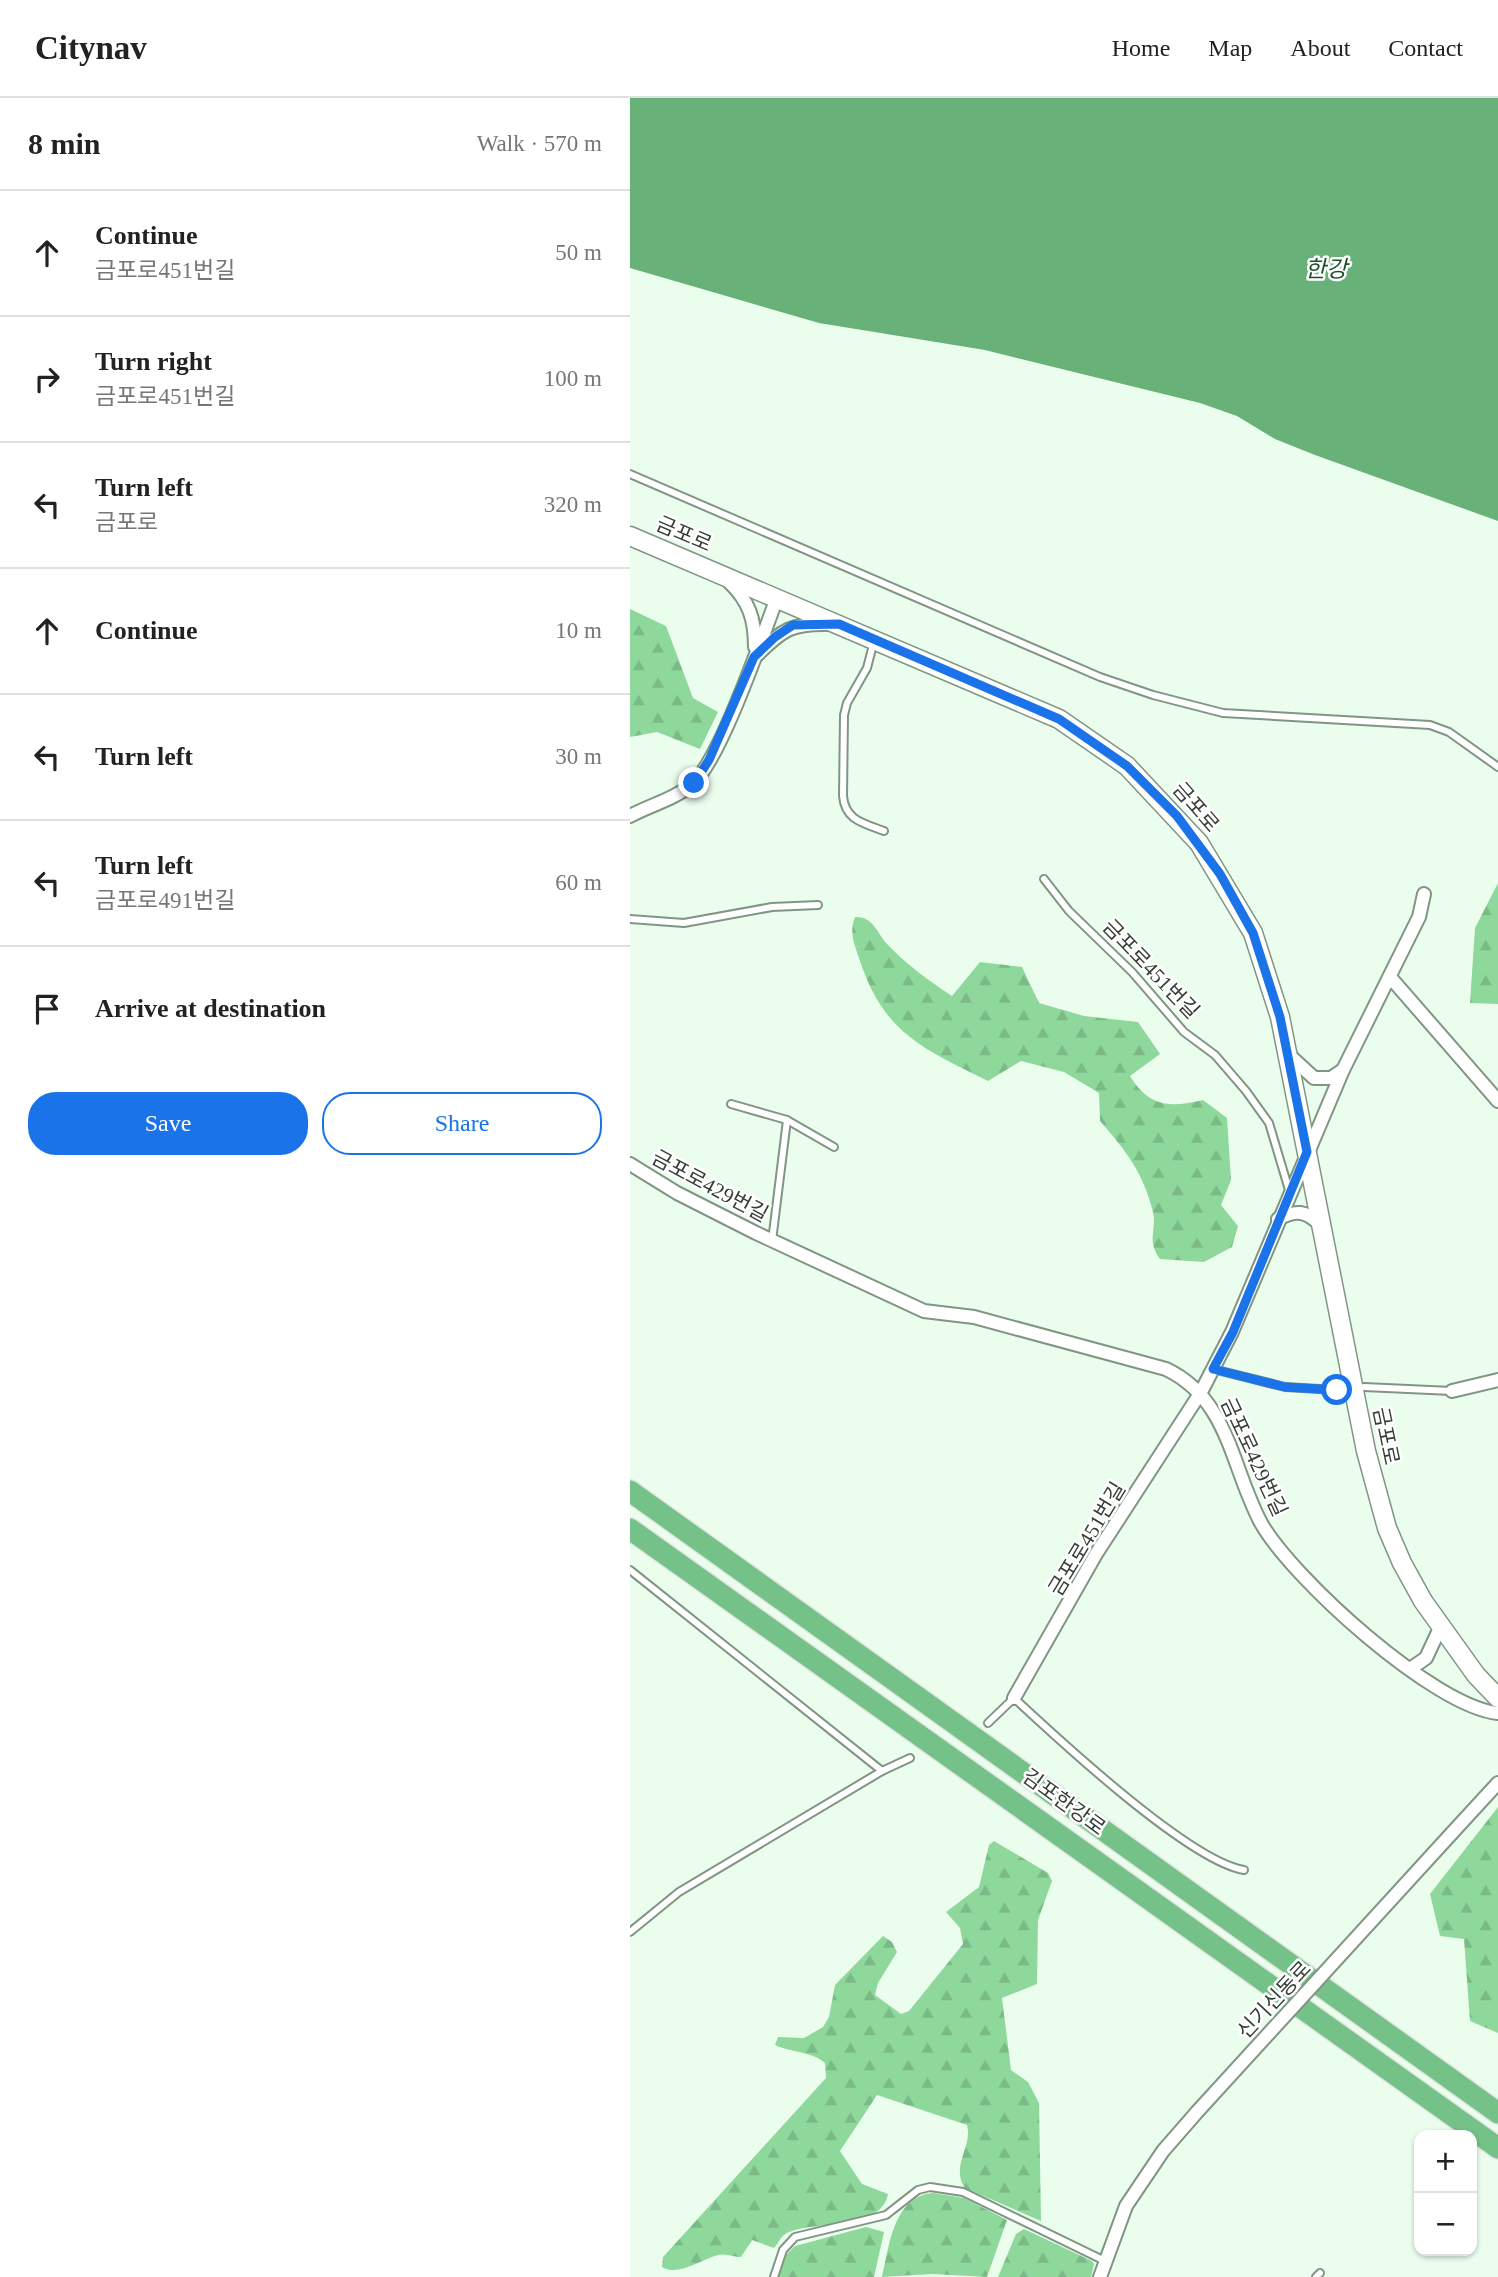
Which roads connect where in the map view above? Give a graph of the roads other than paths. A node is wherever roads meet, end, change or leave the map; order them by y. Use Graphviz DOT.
graph roads {
  1 [pos="630,474"];
  2 [pos="630,536"];
  3 [pos="723,576"];
  4 [pos="777,598"];
  5 [pos="839,624"];
  6 [pos="874,639"];
  7 [pos="754,657"];
  8 [pos="1498,767"];
  9 [pos="630,816"];
  10 [pos="884,831"];
  11 [pos="1044,879"];
  12 [pos="1424,894"];
  13 [pos="818,905"];
  14 [pos="630,919"];
  15 [pos="1390,977"];
  16 [pos="1289,1055"];
  17 [pos="1343,1070"];
  18 [pos="1498,1101"];
  19 [pos="731,1104"];
  20 [pos="788,1120"];
  21 [pos="834,1147"];
  22 [pos="1307,1152"];
  23 [pos="630,1164"];
  24 [pos="1290,1192"];
  25 [pos="1278,1219"];
  26 [pos="1322,1227"];
  27 [pos="772,1241"];
  28 [pos="1213,1369"];
  29 [pos="1498,1380"];
  30 [pos="1364,1387"];
  31 [pos="1337,1390"];
  32 [pos="1452,1391"];
  33 [pos="1200,1392"];
  34 [pos="630,1491"];
  35 [pos="630,1529"];
  36 [pos="630,1570"];
  37 [pos="1440,1628"];
  38 [pos="1410,1670"];
  39 [pos="1014,1698"];
  40 [pos="1498,1698"];
  41 [pos="1498,1713"];
  42 [pos="988,1723"];
  43 [pos="911,1758"];
  44 [pos="882,1771"];
  45 [pos="1498,1783"];
  46 [pos="1244,1870"];
  47 [pos="630,1932"];
  48 [pos="1498,2113"];
  49 [pos="1498,2148"];
  50 [pos="1105,2260"];
  51 [pos="774,2277"];
  52 [pos="1100,2277"];
  1 -- 8 [label="lane"];
  2 -- 3 [label="main road, 금포로"];
  3 -- 4 [label="main road, 금포로"];
  3 -- 7 [label="street"];
  4 -- 5 [label="main road, 금포로"];
  4 -- 7 [label="street"];
  5 -- 6 [label="main road, 금포로"];
  5 -- 7 [label="street"];
  6 -- 10 [label="lane"];
  6 -- 16 [label="main road, 금포로"];
  7 -- 9 [label="street"];
  11 -- 24 [label="lane, 금포로451번길"];
  12 -- 15 [label="street"];
  13 -- 14 [label="lane"];
  15 -- 17 [label="street"];
  15 -- 18 [label="street"];
  16 -- 17 [label="street"];
  16 -- 22 [label="main road, 금포로"];
  17 -- 22 [label="street"];
  19 -- 20 [label="lane"];
  20 -- 21 [label="lane"];
  20 -- 27 [label="lane, 금포로429번길"];
  22 -- 24 [label="street, 금포로451번길"];
  22 -- 26 [label="main road, 금포로"];
  23 -- 27 [label="street, 금포로429번길"];
  24 -- 25 [label="street, 금포로451번길"];
  25 -- 26 [label="street"];
  25 -- 28 [label="street, 금포로451번길"];
  26 -- 37 [label="main road, 금포로"];
  27 -- 33 [label="street, 금포로429번길"];
  28 -- 31 [label="lane"];
  28 -- 33 [label="street, 금포로451번길"];
  29 -- 32 [label="street"];
  30 -- 32 [label="lane"];
  33 -- 38 [label="street, 금포로429번길"];
  33 -- 39 [label="street, 금포로451번길"];
  34 -- 48 [label="highway, 김포한강로"];
  35 -- 49 [label="highway, 김포한강로"];
  36 -- 44 [label="lane"];
  37 -- 38 [label="street"];
  37 -- 40 [label="main road, 금포로"];
  38 -- 41 [label="street, 금포로429번길"];
  39 -- 42 [label="lane, 금포로451번길"];
  39 -- 46 [label="lane"];
  43 -- 44 [label="lane"];
  44 -- 47 [label="lane"];
  45 -- 50 [label="street, 신기신동로, bridge"];
  50 -- 51 [label="lane"];
  50 -- 52 [label="street, 신기신동로"];
}
